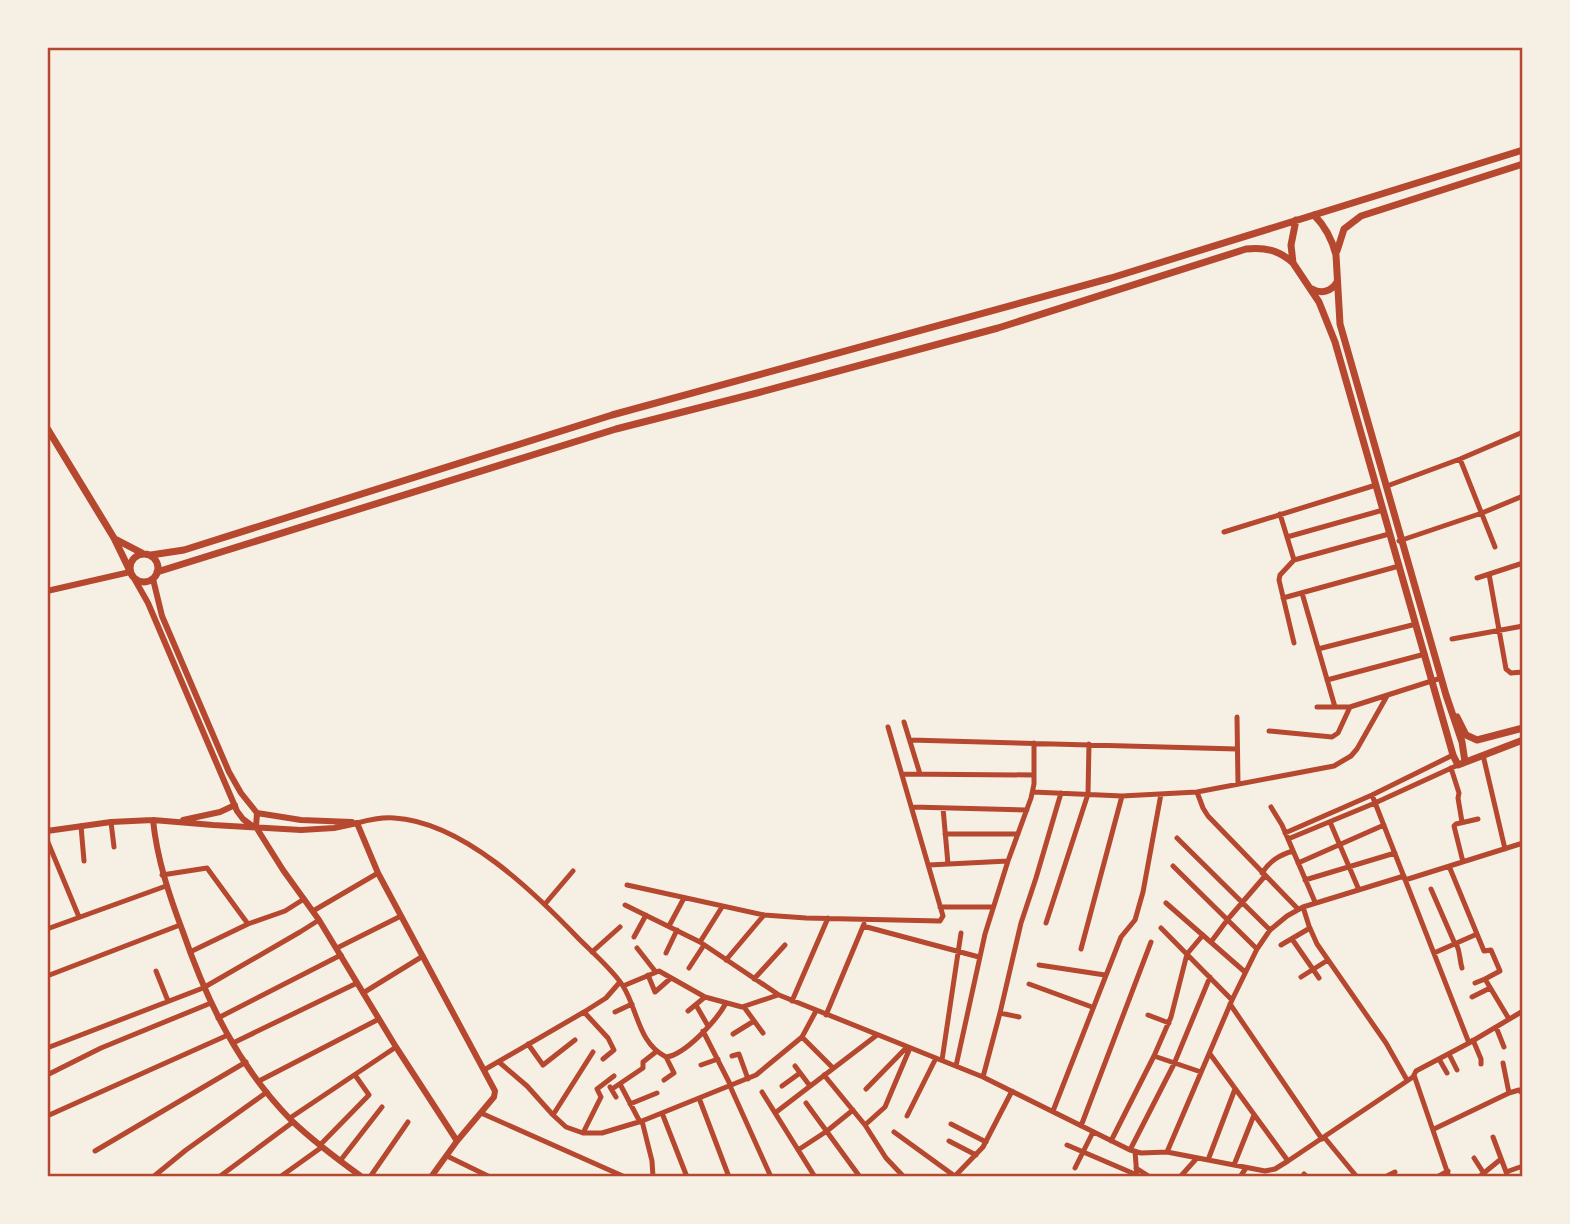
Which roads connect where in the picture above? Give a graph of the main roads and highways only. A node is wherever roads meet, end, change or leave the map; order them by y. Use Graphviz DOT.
graph roads {
  1 [pos="1523,150"];
  2 [pos="1523,164"];
  3 [pos="1314,215"];
  4 [pos="1296,220"];
  5 [pos="1336,255"];
  6 [pos="1293,262"];
  7 [pos="1338,280"];
  8 [pos="1311,288"];
  9 [pos="993,311"];
  10 [pos="1338,312"];
  11 [pos="1325,314"];
  12 [pos="998,328"];
  13 [pos="752,376"];
  14 [pos="757,393"];
  15 [pos="612,415"];
  16 [pos="47,428"];
  17 [pos="616,429"];
  18 [pos="441,468"];
  19 [pos="446,482"];
  20 [pos="114,538"];
  21 [pos="142,553"];
  22 [pos="151,555"];
  23 [pos="129,570"];
  24 [pos="155,576"];
  25 [pos="1436,679"];
  26 [pos="1450,711"];
  27 [pos="1523,728"];
  28 [pos="1523,740"];
  29 [pos="1458,765"];
  1 -- 3 [label="main road"];
  2 -- 5 [label="main road"];
  3 -- 4 [label="main road"];
  3 -- 5 [label="main road"];
  4 -- 6 [label="main road"];
  4 -- 9 [label="main road"];
  5 -- 7 [label="main road"];
  6 -- 8 [label="main road"];
  6 -- 12 [label="main road"];
  7 -- 8 [label="main road"];
  7 -- 10 [label="main road"];
  8 -- 11 [label="main road"];
  9 -- 12 [label="main road"];
  9 -- 13 [label="main road"];
  10 -- 11 [label="main road"];
  10 -- 25 [label="main road"];
  11 -- 25 [label="main road"];
  12 -- 14 [label="main road"];
  13 -- 14 [label="main road"];
  13 -- 15 [label="main road"];
  14 -- 17 [label="main road"];
  15 -- 17 [label="main road"];
  15 -- 18 [label="main road"];
  16 -- 20 [label="main road"];
  17 -- 19 [label="main road"];
  18 -- 19 [label="main road"];
  18 -- 22 [label="main road"];
  19 -- 24 [label="main road"];
  20 -- 21 [label="main road"];
  20 -- 23 [label="main road"];
  21 -- 22 [label="main road"];
  21 -- 23 [label="main road"];
  22 -- 24 [label="main road"];
  23 -- 24 [label="main road"];
  25 -- 26 [label="main road"];
  25 -- 29 [label="main road"];
  26 -- 27 [label="main road"];
  26 -- 29 [label="main road"];
  28 -- 29 [label="main road"];
}
